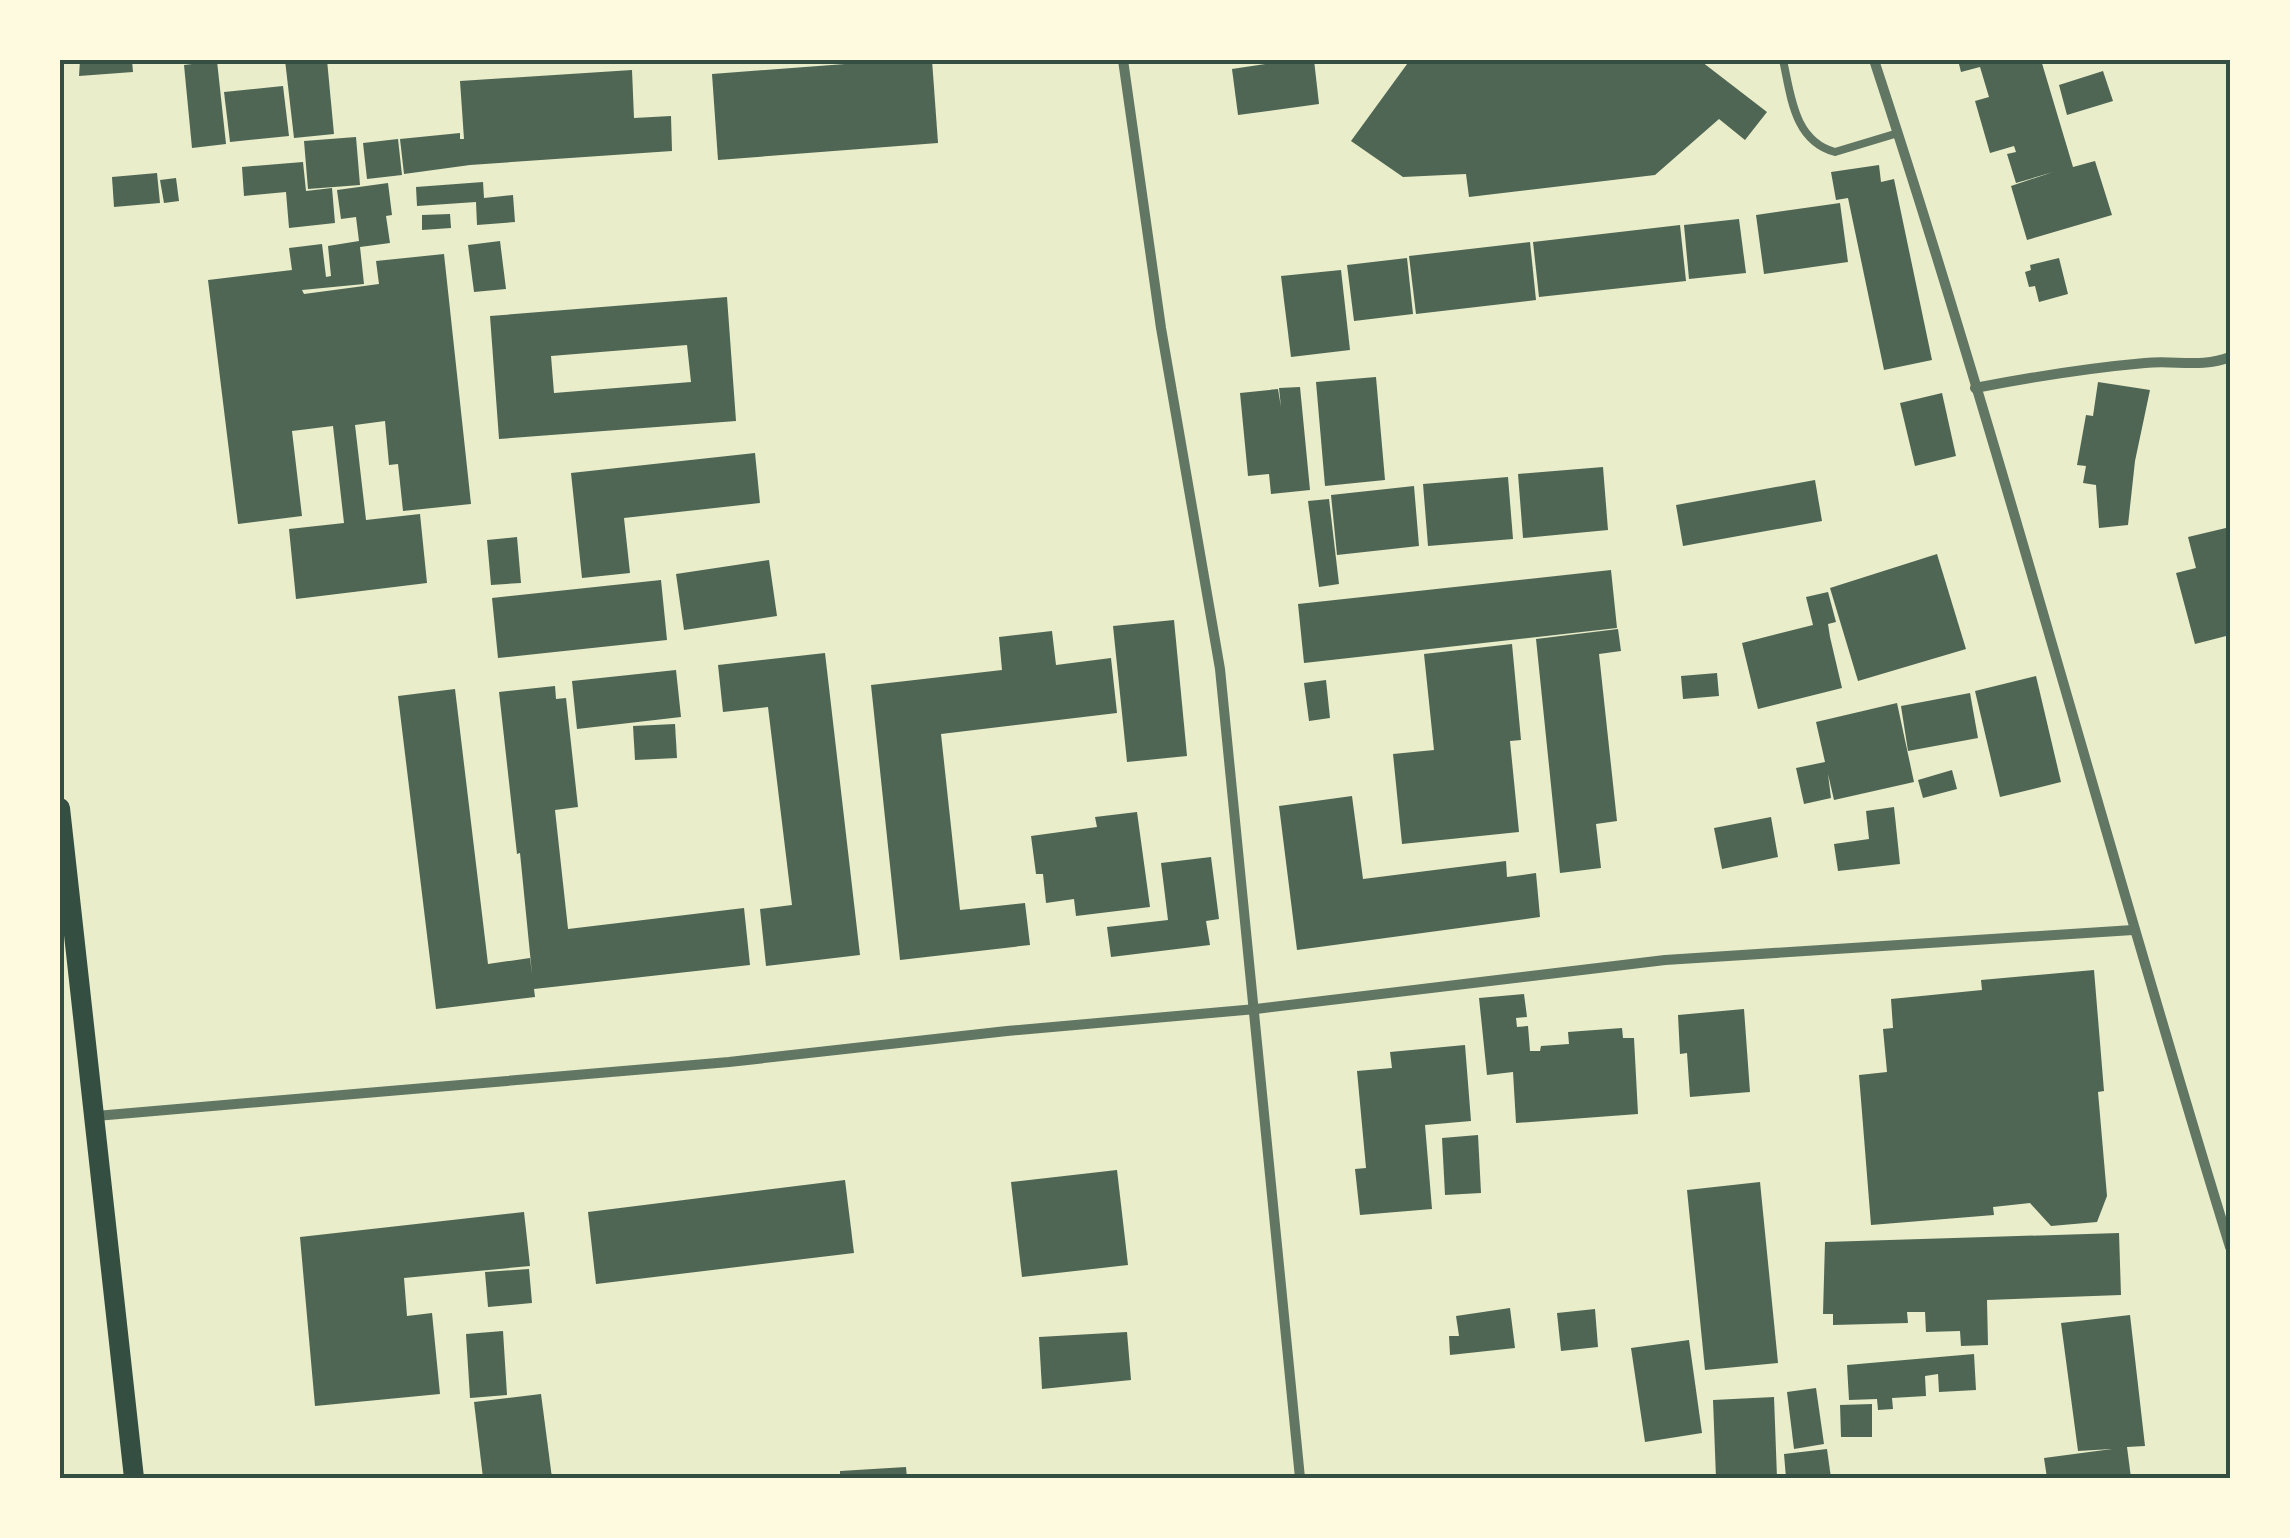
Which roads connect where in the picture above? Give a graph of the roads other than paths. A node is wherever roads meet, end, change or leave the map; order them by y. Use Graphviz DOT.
graph roads {
  1 [pos="1123,60"];
  2 [pos="1783,60"];
  3 [pos="1874,60"];
  4 [pos="1898,133"];
  5 [pos="2230,357"];
  6 [pos="1975,388"];
  7 [pos="60,808"];
  8 [pos="2133,930"];
  9 [pos="1256,1009"];
  10 [pos="96,1116"];
  11 [pos="2230,1247"];
  12 [pos="134,1478"];
  13 [pos="1300,1478"];
  1 -- 9 [label="street"];
  2 -- 4 [label="lane"];
  3 -- 4 [label="street"];
  4 -- 6 [label="street"];
  5 -- 6 [label="street"];
  6 -- 8 [label="street"];
  7 -- 10 [label="main road"];
  8 -- 9 [label="street"];
  8 -- 11 [label="street"];
  9 -- 10 [label="street"];
  9 -- 13 [label="street"];
  10 -- 12 [label="main road"];
}
